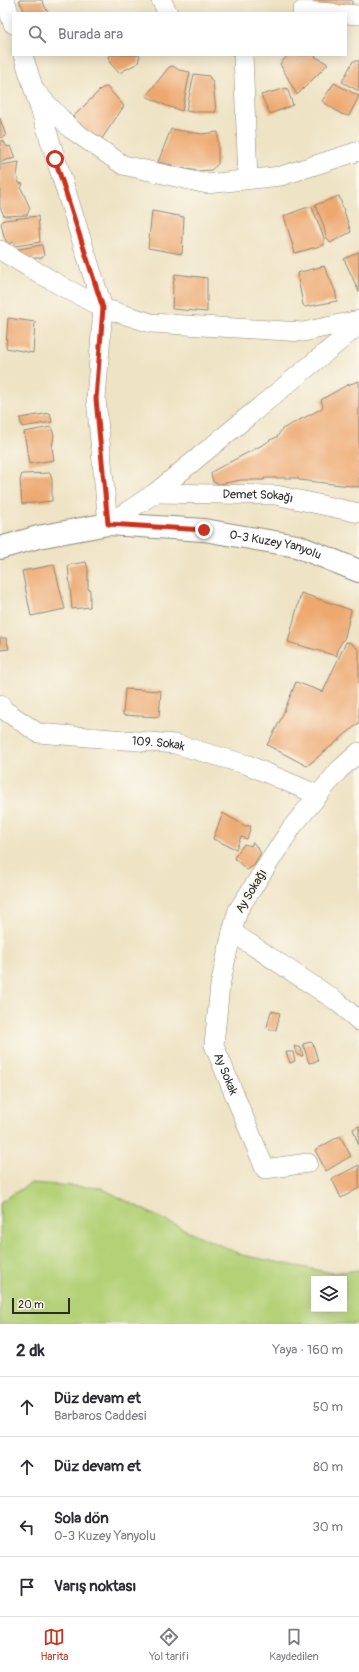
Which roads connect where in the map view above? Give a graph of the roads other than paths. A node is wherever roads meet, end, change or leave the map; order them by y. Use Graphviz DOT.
graph roads {
  1 [pos="5,0"];
  2 [pos="161,0"];
  3 [pos="302,8"];
  4 [pos="167,12"];
  5 [pos="327,12"];
  6 [pos="347,14"];
  7 [pos="359,15"];
  8 [pos="12,21"];
  9 [pos="22,56"];
  10 [pos="243,56"];
  11 [pos="33,89"];
  12 [pos="359,150"];
  13 [pos="248,179"];
  14 [pos="0,250"];
  15 [pos="0,259"];
  16 [pos="22,264"];
  17 [pos="103,308"];
  18 [pos="359,320"];
  19 [pos="359,325"];
  20 [pos="155,493"];
  21 [pos="359,513"];
  22 [pos="108,524"];
  23 [pos="0,548"];
  24 [pos="359,571"];
  25 [pos="0,704"];
  26 [pos="359,752"];
  27 [pos="318,795"];
  28 [pos="232,932"];
  29 [pos="359,1021"];
  30 [pos="308,1164"];
  1 -- 8 [label="street"];
  2 -- 4 [label="street"];
  3 -- 5 [label="street"];
  6 -- 7 [label="street"];
  9 -- 11 [label="street"];
  10 -- 13 [label="street"];
  11 -- 13 [label="street"];
  11 -- 17 [label="street"];
  12 -- 13 [label="street"];
  14 -- 16 [label="street"];
  15 -- 16 [label="street"];
  16 -- 17 [label="street"];
  17 -- 18 [label="street"];
  17 -- 22 [label="street"];
  19 -- 20 [label="street"];
  20 -- 21 [label="street, Demet Sokağı"];
  20 -- 22 [label="street"];
  22 -- 23 [label="main road, O-3 Kuzey Yanyolu"];
  22 -- 24 [label="main road, O-3 Kuzey Yanyolu"];
  25 -- 27 [label="street, 109. Sokak"];
  26 -- 27 [label="street, Ay Sokağı"];
  27 -- 28 [label="street, Ay Sokağı"];
  28 -- 29 [label="street"];
  28 -- 30 [label="street, Ay Sokak"];
}
